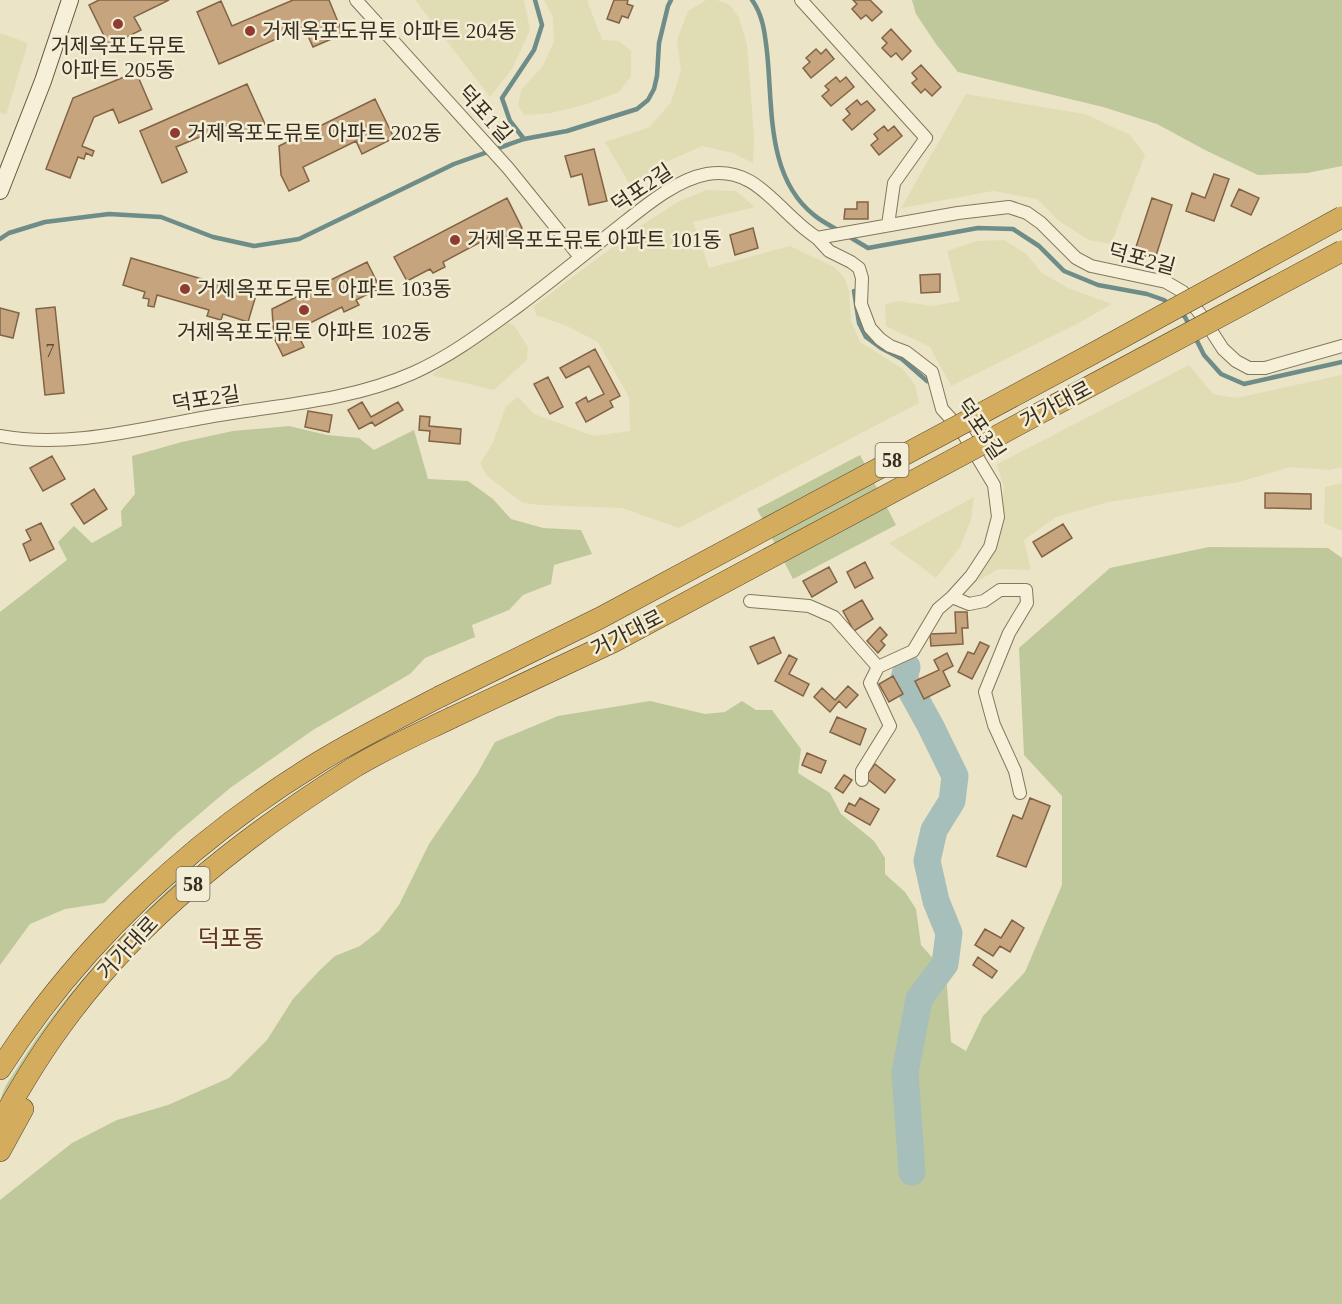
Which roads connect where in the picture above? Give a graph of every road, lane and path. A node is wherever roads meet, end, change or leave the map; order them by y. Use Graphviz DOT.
graph roads {
  1 [pos="70,0"];
  2 [pos="356,0"];
  3 [pos="801,0"];
  4 [pos="0,191"];
  5 [pos="1342,217"];
  6 [pos="888,225"];
  7 [pos="817,238"];
  8 [pos="1342,251"];
  9 [pos="580,257"];
  10 [pos="1342,346"];
  11 [pos="0,436"];
  12 [pos="952,597"];
  13 [pos="750,601"];
  14 [pos="878,667"];
  15 [pos="862,780"];
  16 [pos="1020,793"];
  17 [pos="105,972"];
  18 [pos="0,1069"];
  19 [pos="0,1123"];
  20 [pos="0,1151"];
  1 -- 4 [label="street"];
  2 -- 9 [label="street, 덕포1길"];
  3 -- 6 [label="street"];
  5 -- 18 [label="highway, 거가대로 / 58, bridge"];
  6 -- 7 [label="street, 덕포2길"];
  6 -- 10 [label="street, 덕포2길"];
  7 -- 9 [label="street, 덕포2길"];
  7 -- 12 [label="street, 덕포3길"];
  8 -- 17 [label="highway, 거가대로 / 58, bridge"];
  9 -- 11 [label="street, 덕포2길"];
  12 -- 14 [label="street, 덕포3길"];
  12 -- 16 [label="street"];
  13 -- 14 [label="street"];
  14 -- 15 [label="street"];
  17 -- 19 [label="highway, 거가대로 / 58"];
  17 -- 20 [label="highway"];
}
